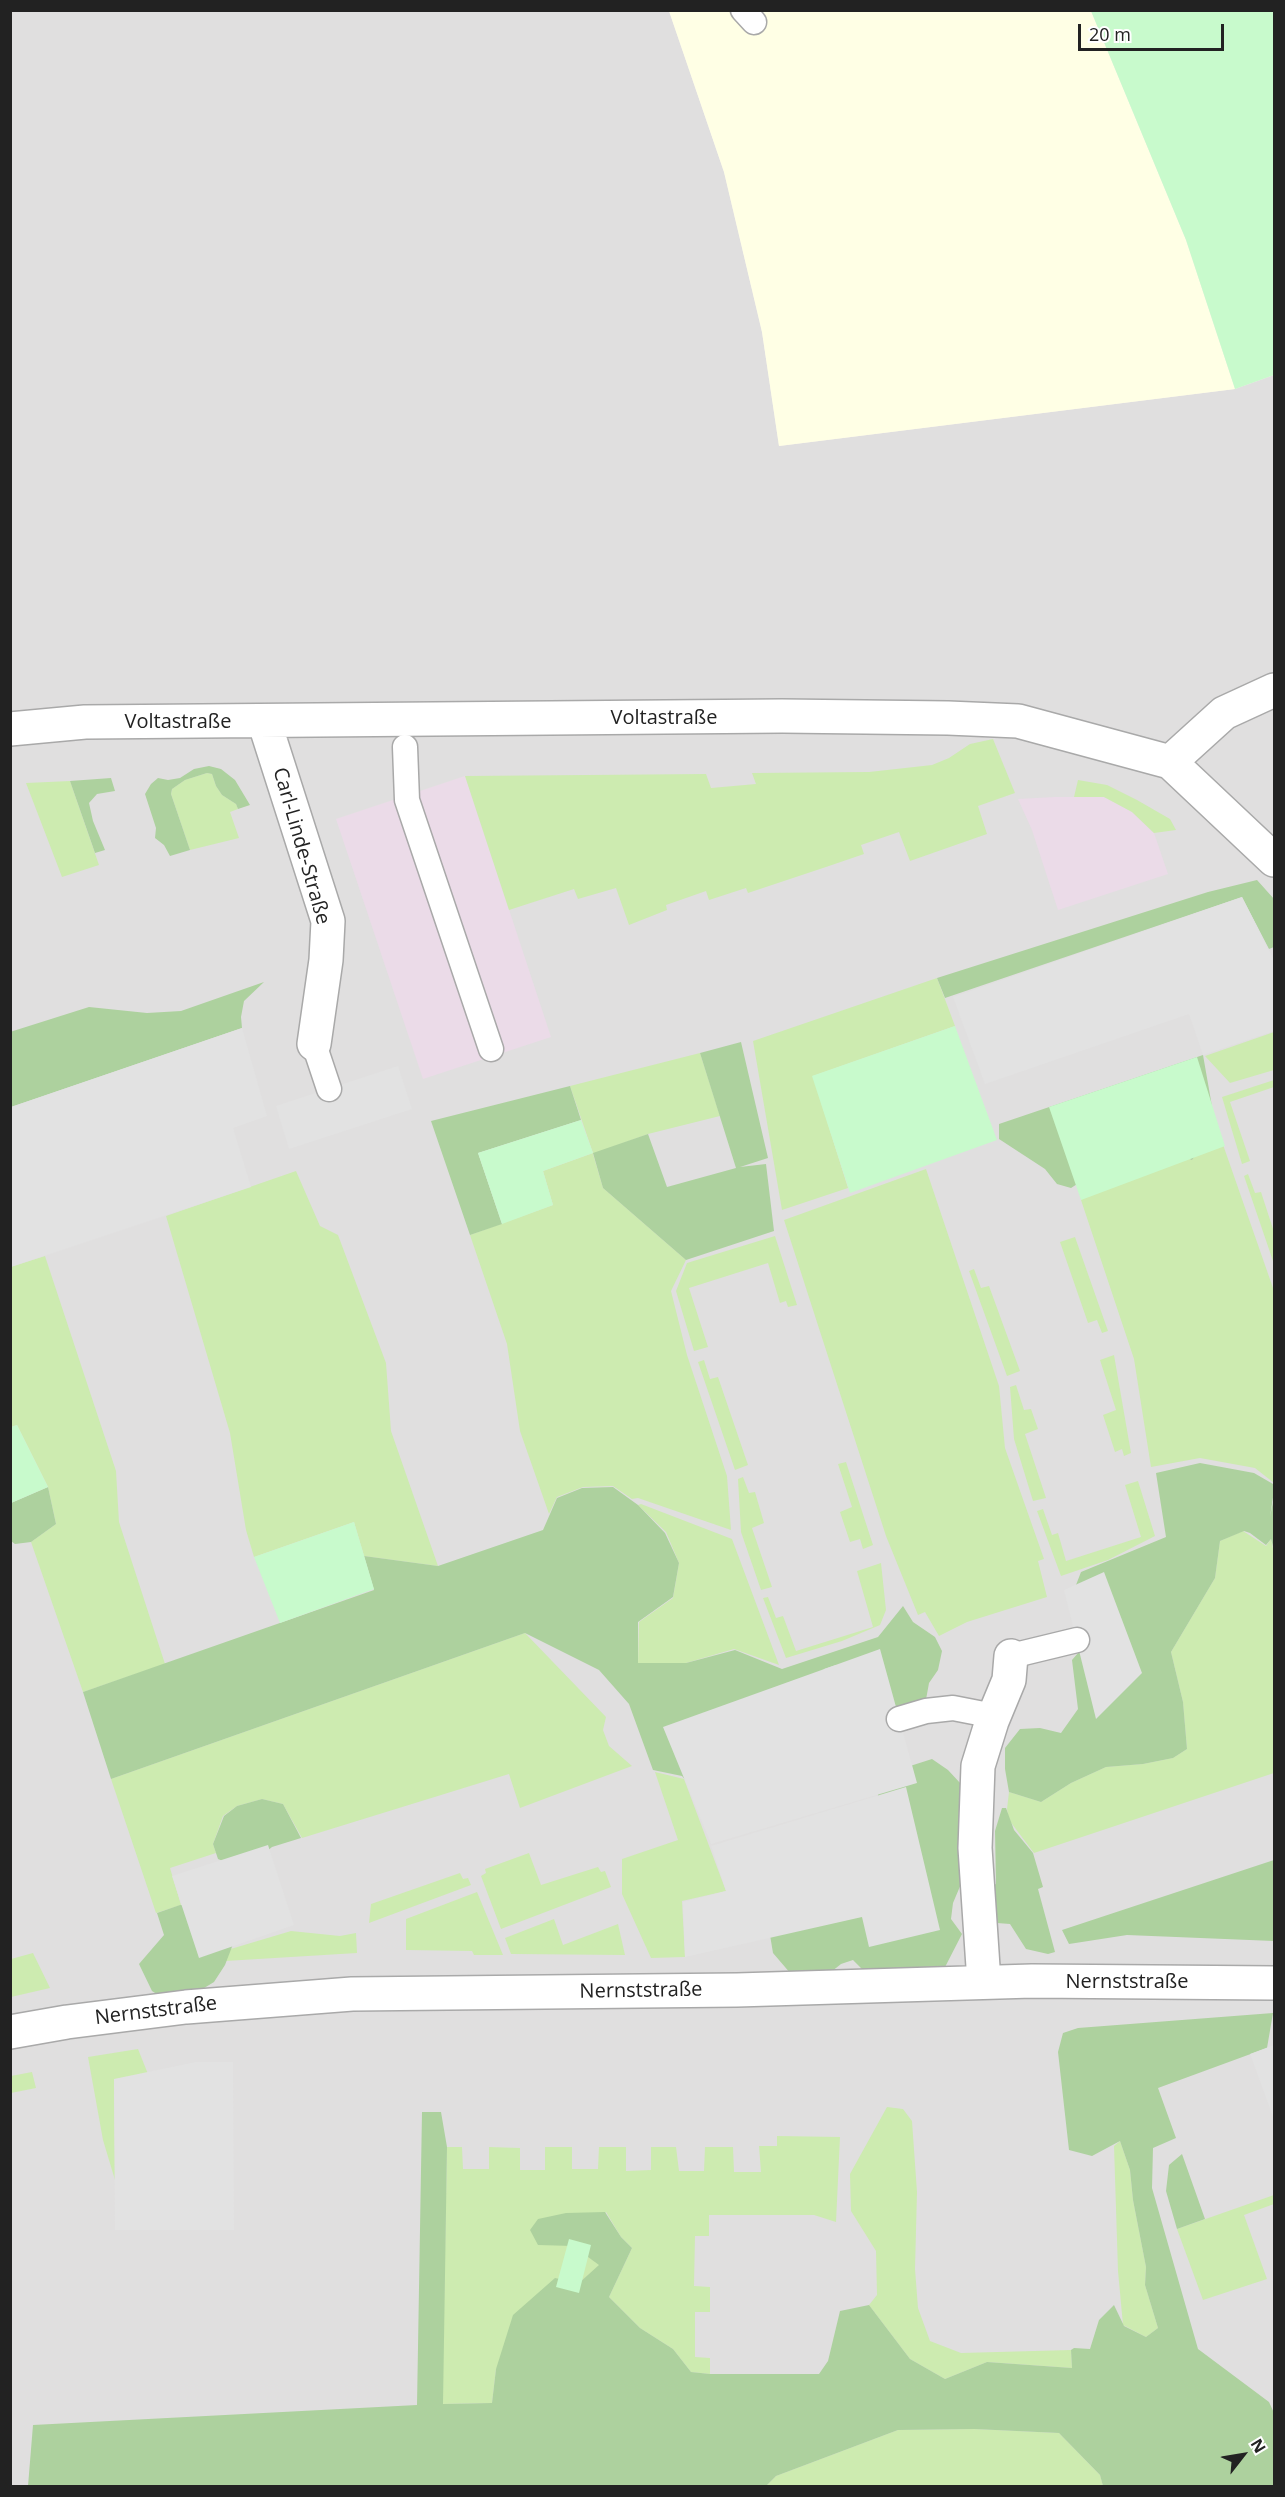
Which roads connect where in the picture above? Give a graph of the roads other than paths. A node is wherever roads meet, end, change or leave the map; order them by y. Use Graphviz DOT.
graph roads {
  1 [pos="1275,690"];
  2 [pos="264,721"];
  3 [pos="10,729"];
  4 [pos="405,747"];
  5 [pos="1170,762"];
  6 [pos="1275,860"];
  7 [pos="314,1044"];
  8 [pos="491,1048"];
  9 [pos="329,1089"];
  10 [pos="1077,1640"];
  11 [pos="1011,1656"];
  12 [pos="994,1716"];
  13 [pos="899,1719"];
  14 [pos="984,1982"];
  15 [pos="1275,1983"];
  16 [pos="10,2032"];
  1 -- 5 [label="street"];
  2 -- 3 [label="street, Voltastraße"];
  2 -- 5 [label="street, Voltastraße"];
  2 -- 7 [label="street, Carl-Linde-Straße"];
  4 -- 8 [label="lane"];
  5 -- 6 [label="street, Voltastraße"];
  7 -- 9 [label="lane"];
  10 -- 11 [label="lane"];
  11 -- 12 [label="street"];
  12 -- 13 [label="lane"];
  12 -- 14 [label="street"];
  14 -- 15 [label="street, Nernststraße"];
  14 -- 16 [label="street, Nernststraße"];
}
